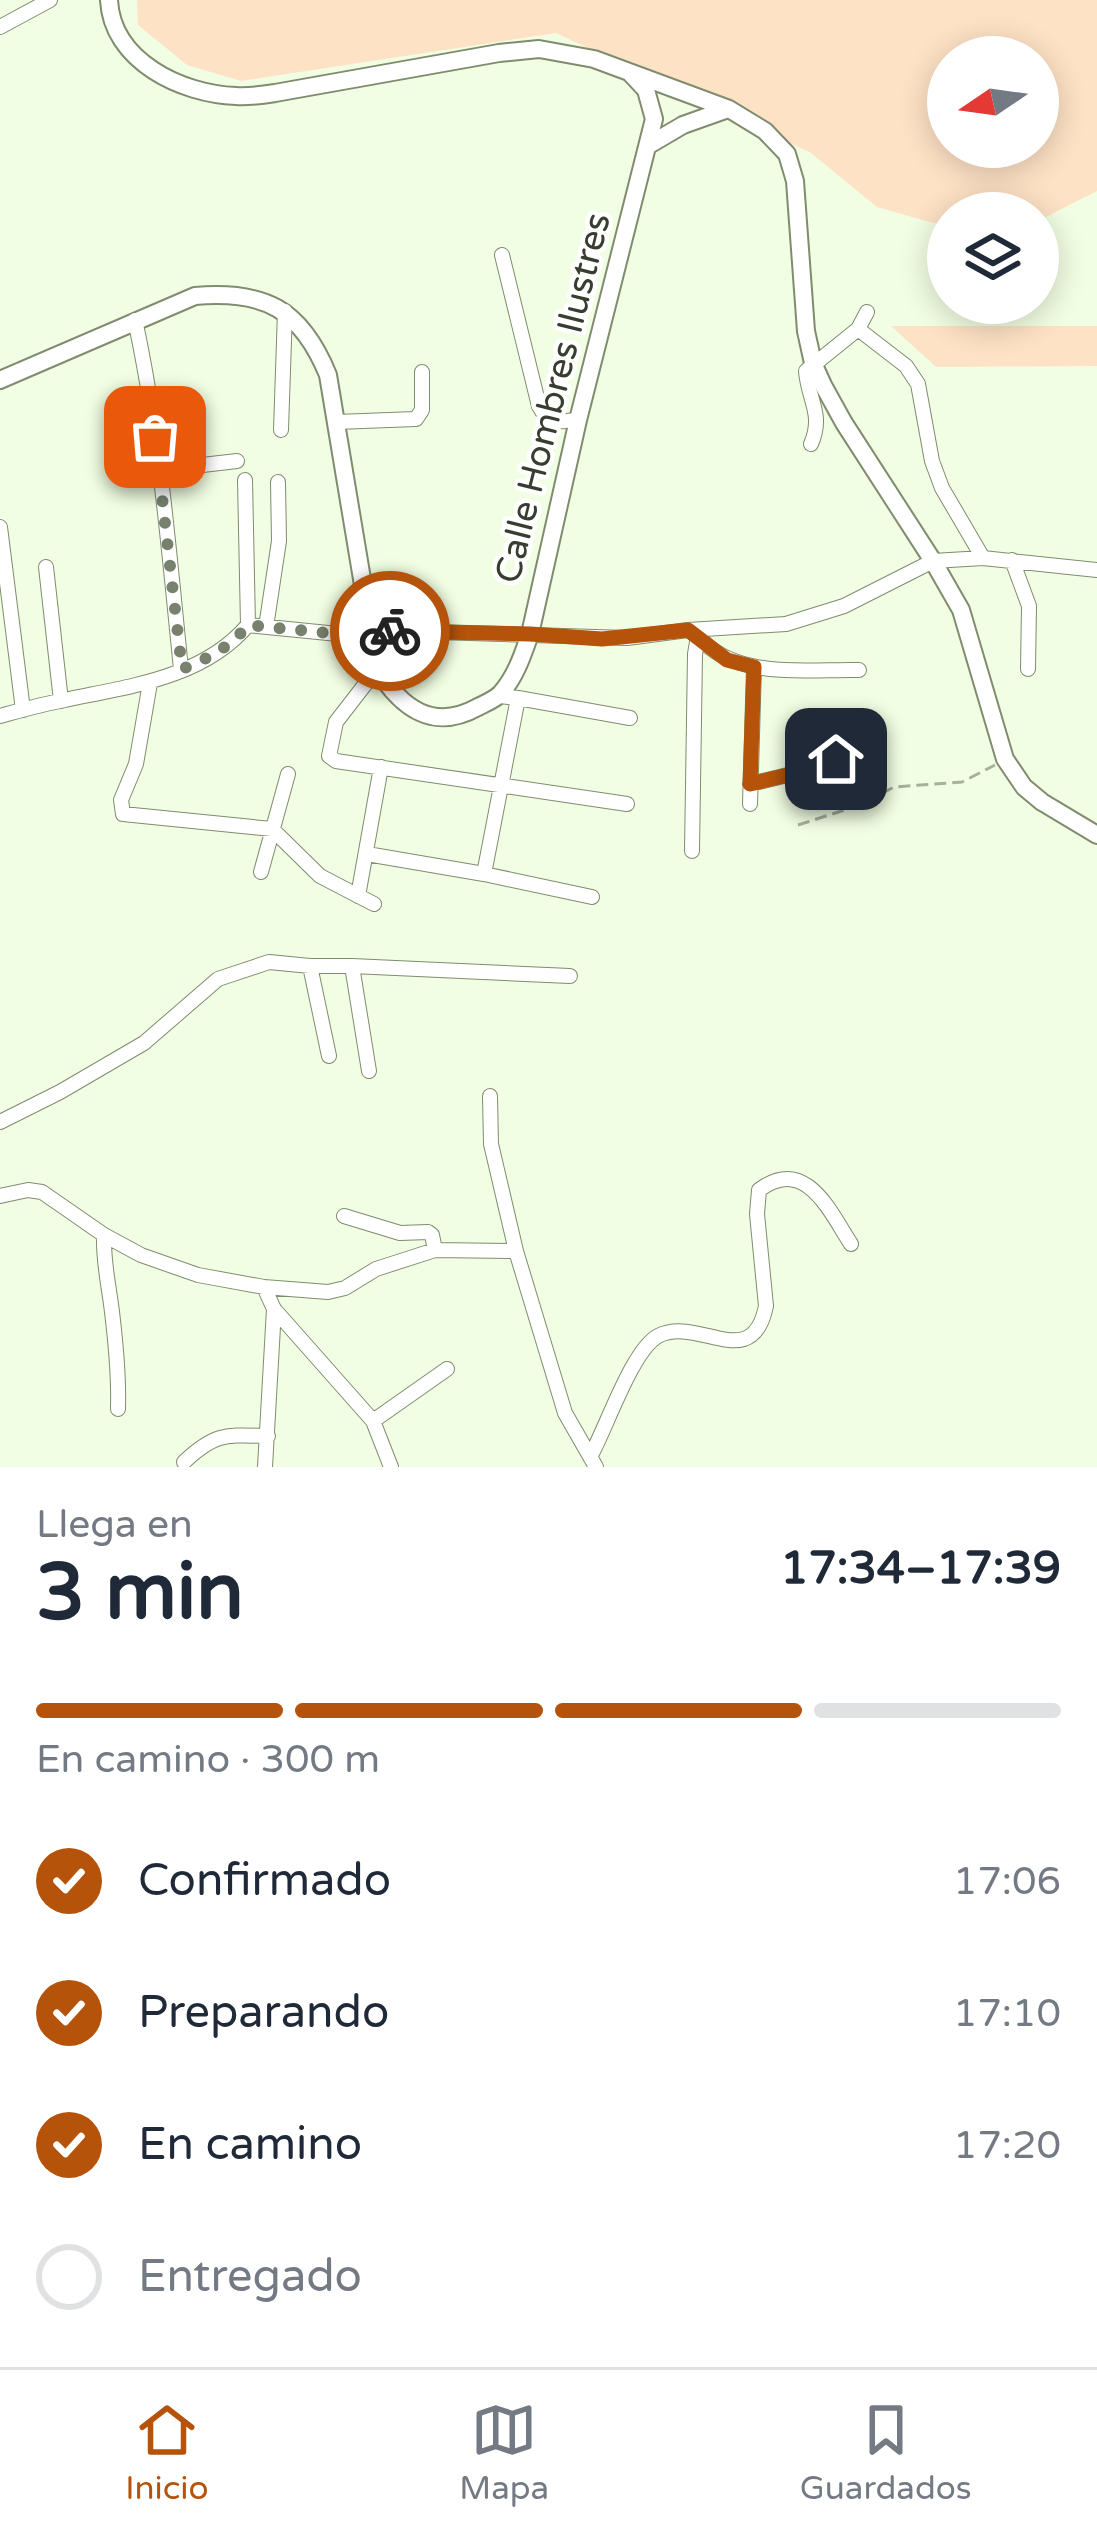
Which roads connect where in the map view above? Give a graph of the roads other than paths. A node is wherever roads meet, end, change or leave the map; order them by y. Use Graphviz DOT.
graph roads {
  1 [pos="50,0"];
  2 [pos="109,0"];
  3 [pos="0,27"];
  4 [pos="631,73"];
  5 [pos="729,109"];
  6 [pos="649,145"];
  7 [pos="502,255"];
  8 [pos="285,311"];
  9 [pos="867,312"];
  10 [pos="135,320"];
  11 [pos="858,329"];
  12 [pos="813,363"];
  13 [pos="422,372"];
  14 [pos="0,380"];
  15 [pos="578,420"];
  16 [pos="336,422"];
  17 [pos="281,430"];
  18 [pos="811,444"];
  19 [pos="237,461"];
  20 [pos="159,470"];
  21 [pos="244,480"];
  22 [pos="278,482"];
  23 [pos="0,527"];
  24 [pos="983,557"];
  25 [pos="1012,560"];
  26 [pos="933,561"];
  27 [pos="46,567"];
  28 [pos="1097,570"];
  29 [pos="248,625"];
  30 [pos="266,627"];
  31 [pos="371,631"];
  32 [pos="693,633"];
  33 [pos="530,634"];
  34 [pos="754,667"];
  35 [pos="182,669"];
  36 [pos="377,669"];
  37 [pos="1028,669"];
  38 [pos="859,670"];
  39 [pos="150,683"];
  40 [pos="509,697"];
  41 [pos="61,700"];
  42 [pos="23,710"];
  43 [pos="0,716"];
  44 [pos="630,718"];
  45 [pos="861,742"];
  46 [pos="381,767"];
  47 [pos="288,774"];
  48 [pos="750,784"];
  49 [pos="500,786"];
  50 [pos="627,804"];
  51 [pos="749,804"];
  52 [pos="272,829"];
  53 [pos="1097,835"];
  54 [pos="692,851"];
  55 [pos="367,854"];
  56 [pos="261,872"];
  57 [pos="484,874"];
  58 [pos="358,896"];
  59 [pos="592,897"];
  60 [pos="374,904"];
  61 [pos="310,966"];
  62 [pos="352,966"];
  63 [pos="570,976"];
  64 [pos="329,1056"];
  65 [pos="369,1072"];
  66 [pos="490,1096"];
  67 [pos="0,1122"];
  68 [pos="0,1196"];
  69 [pos="344,1216"];
  70 [pos="104,1235"];
  71 [pos="851,1244"];
  72 [pos="435,1250"];
  73 [pos="517,1251"];
  74 [pos="264,1287"];
  75 [pos="274,1309"];
  76 [pos="447,1369"];
  77 [pos="118,1409"];
  78 [pos="373,1421"];
  79 [pos="268,1436"];
  80 [pos="184,1462"];
  81 [pos="593,1462"];
  82 [pos="265,1467"];
  83 [pos="391,1467"];
  1 -- 3 [label="street"];
  2 -- 4 [label="main road"];
  4 -- 5 [label="main road"];
  4 -- 6 [label="main road, Calle Hombres Ilustres"];
  5 -- 6 [label="main road"];
  5 -- 12 [label="main road"];
  6 -- 15 [label="main road, Calle Hombres Ilustres"];
  7 -- 15 [label="street"];
  8 -- 10 [label="main road"];
  8 -- 16 [label="main road"];
  8 -- 17 [label="street"];
  9 -- 11 [label="street"];
  10 -- 14 [label="main road"];
  10 -- 20 [label="street"];
  11 -- 12 [label="street"];
  11 -- 24 [label="street"];
  12 -- 18 [label="street"];
  12 -- 26 [label="main road"];
  13 -- 16 [label="street"];
  15 -- 33 [label="main road, Calle Hombres Ilustres"];
  16 -- 31 [label="main road"];
  19 -- 20 [label="street"];
  20 -- 35 [label="street"];
  21 -- 29 [label="street"];
  22 -- 30 [label="street"];
  23 -- 42 [label="street"];
  24 -- 25 [label="street"];
  24 -- 26 [label="street"];
  25 -- 28 [label="street"];
  25 -- 37 [label="street"];
  26 -- 32 [label="street"];
  26 -- 53 [label="main road"];
  27 -- 41 [label="street"];
  29 -- 30 [label="street"];
  29 -- 35 [label="street"];
  30 -- 31 [label="street"];
  31 -- 33 [label="street"];
  31 -- 36 [label="main road"];
  32 -- 33 [label="street"];
  32 -- 34 [label="street"];
  32 -- 54 [label="street"];
  33 -- 40 [label="main road, Calle Hombres Ilustres"];
  34 -- 38 [label="street"];
  34 -- 48 [label="street"];
  35 -- 39 [label="street"];
  36 -- 40 [label="main road"];
  36 -- 46 [label="street"];
  39 -- 41 [label="street"];
  39 -- 52 [label="street"];
  40 -- 44 [label="street"];
  40 -- 49 [label="street"];
  41 -- 42 [label="street"];
  42 -- 43 [label="street"];
  45 -- 48 [label="street"];
  46 -- 49 [label="street"];
  46 -- 55 [label="street"];
  47 -- 52 [label="street"];
  48 -- 51 [label="street"];
  49 -- 50 [label="street"];
  49 -- 57 [label="street"];
  52 -- 56 [label="street"];
  52 -- 58 [label="street"];
  55 -- 57 [label="street"];
  55 -- 58 [label="street"];
  57 -- 59 [label="street"];
  58 -- 60 [label="street"];
  61 -- 62 [label="street"];
  61 -- 64 [label="street"];
  61 -- 67 [label="street"];
  62 -- 63 [label="street"];
  62 -- 65 [label="street"];
  66 -- 73 [label="street"];
  68 -- 70 [label="street"];
  69 -- 72 [label="street"];
  70 -- 74 [label="street"];
  70 -- 77 [label="street"];
  71 -- 81 [label="street"];
  72 -- 73 [label="street"];
  72 -- 74 [label="street"];
  73 -- 81 [label="street"];
  74 -- 75 [label="street"];
  75 -- 78 [label="street"];
  75 -- 79 [label="street"];
  76 -- 78 [label="street"];
  78 -- 83 [label="street"];
  79 -- 80 [label="street"];
  79 -- 82 [label="street"];
}
